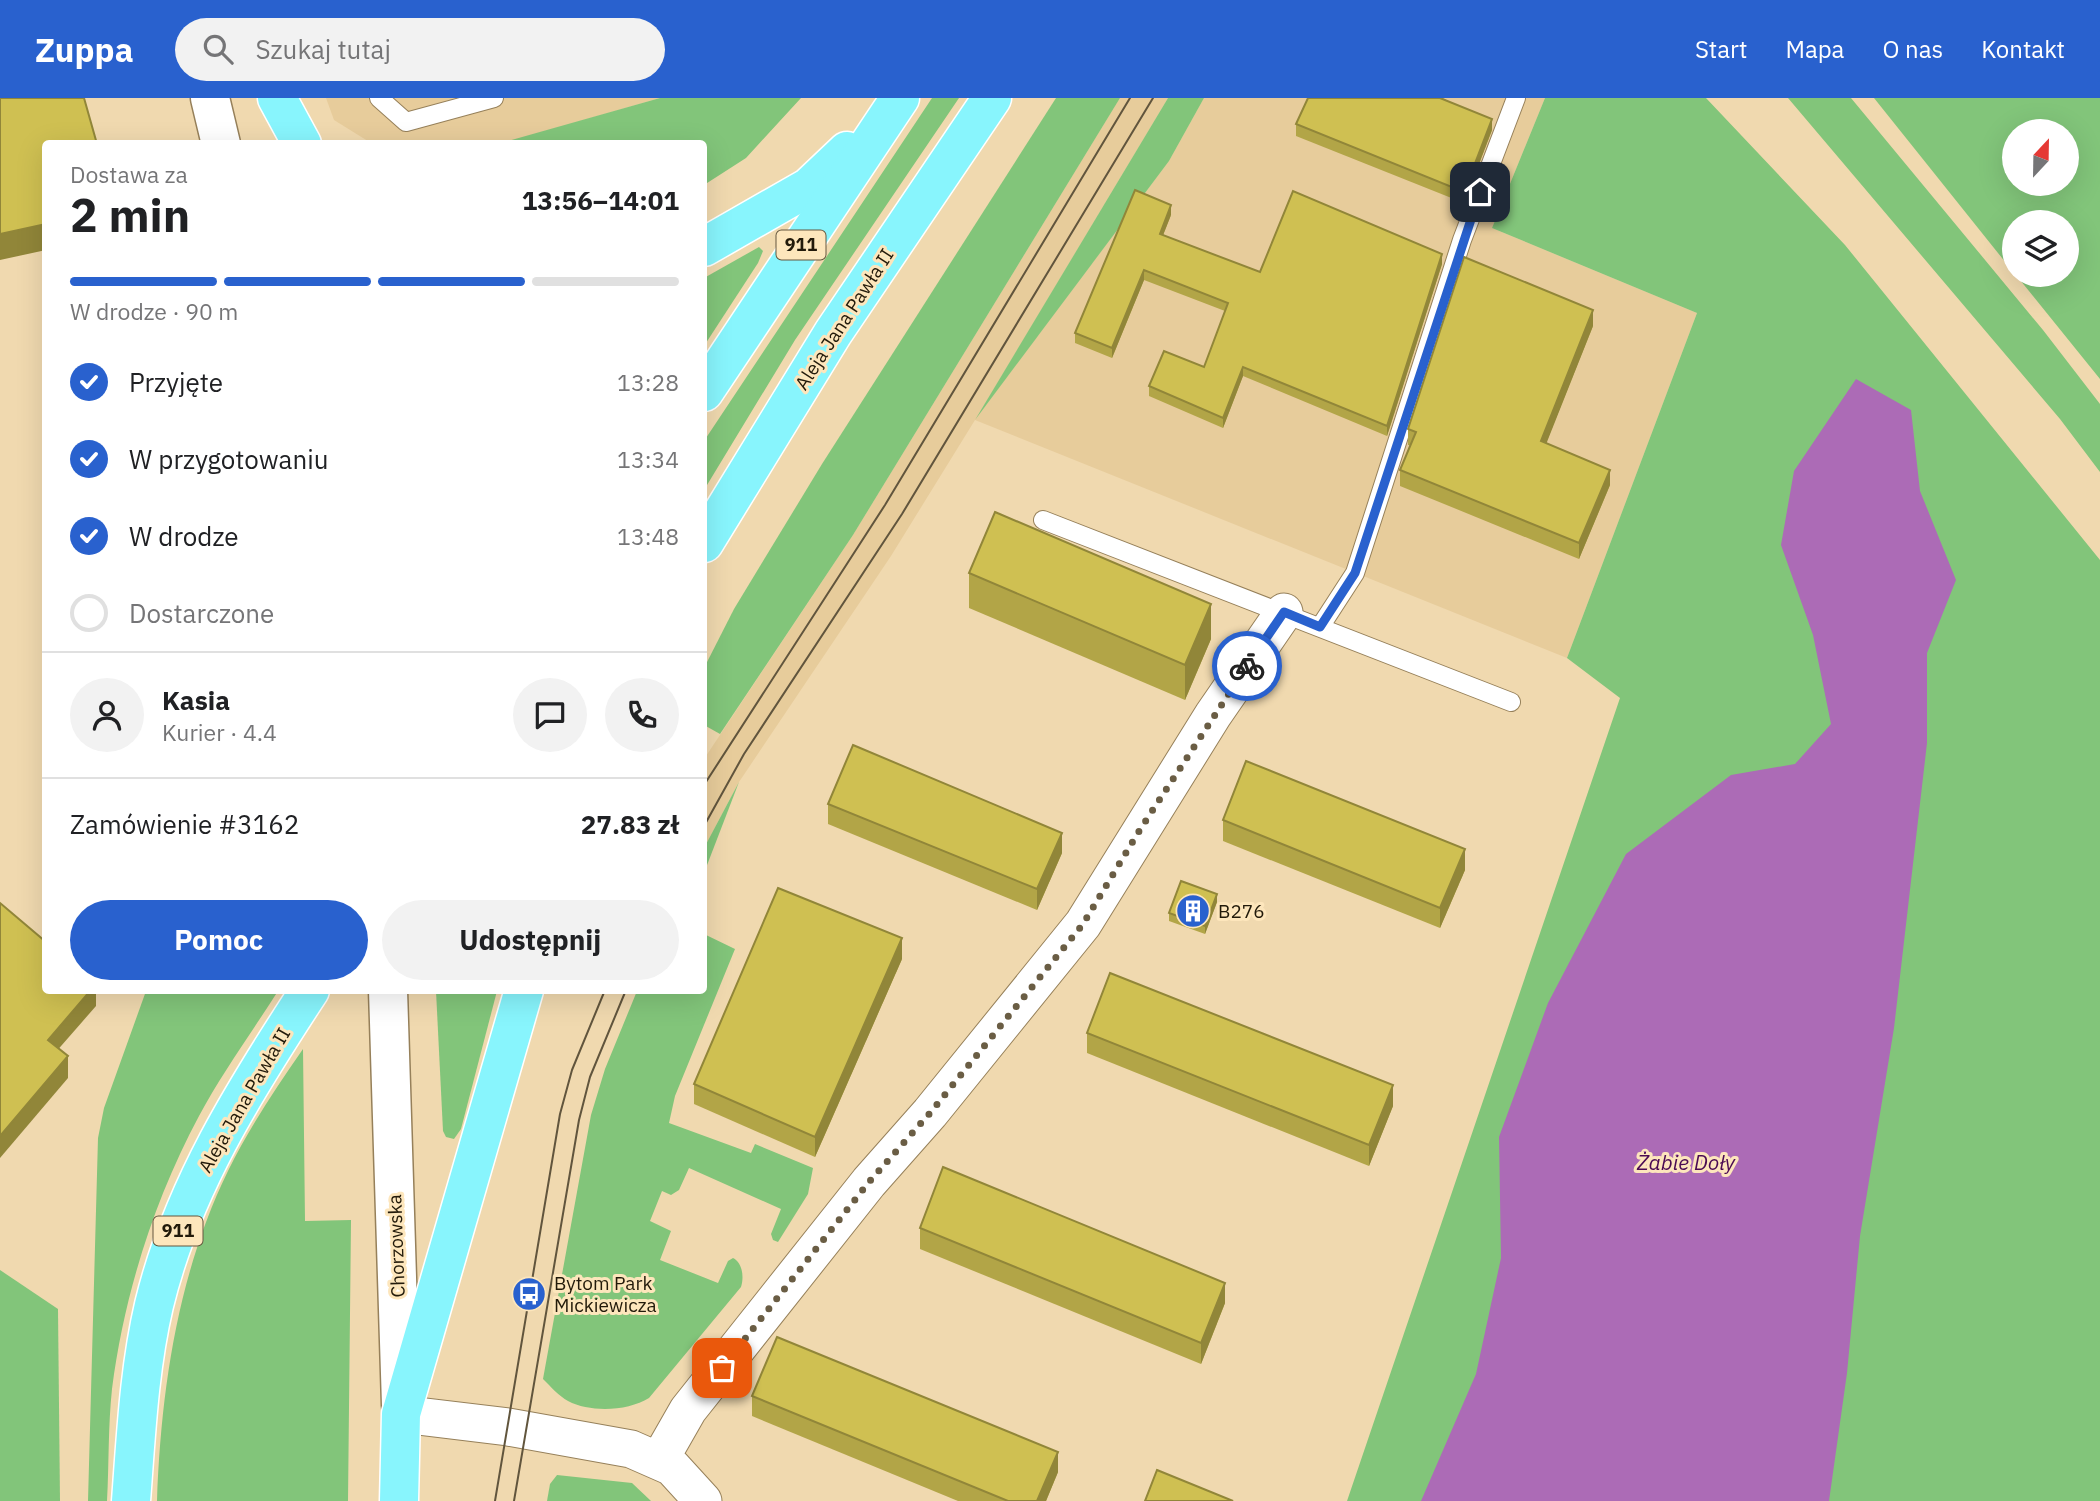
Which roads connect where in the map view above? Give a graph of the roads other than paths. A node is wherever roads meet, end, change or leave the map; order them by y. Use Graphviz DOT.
graph roads {
  1 [pos="210,98"];
  2 [pos="277,98"];
  3 [pos="379,98"];
  4 [pos="494,98"];
  5 [pos="992,98"];
  6 [pos="1516,98"];
  7 [pos="896,103"];
  8 [pos="220,140"];
  9 [pos="300,140"];
  10 [pos="707,245"];
  11 [pos="707,387"];
  12 [pos="1043,520"];
  13 [pos="707,538"];
  14 [pos="1284,612"];
  15 [pos="1320,627"];
  16 [pos="1511,702"];
  17 [pos="308,994"];
  18 [pos="388,994"];
  19 [pos="523,994"];
  20 [pos="401,1414"];
  21 [pos="660,1459"];
  22 [pos="131,1501"];
  23 [pos="400,1501"];
  24 [pos="703,1501"];
  1 -- 8 [label="main road"];
  2 -- 9 [label="main road"];
  3 -- 4 [label="lane"];
  5 -- 13 [label="main road, Aleja Jana Pawła II"];
  6 -- 15 [label="lane"];
  7 -- 10 [label="main road"];
  7 -- 11 [label="main road, 911"];
  12 -- 14 [label="lane"];
  14 -- 15 [label="lane"];
  14 -- 21 [label="street"];
  15 -- 16 [label="lane"];
  17 -- 22 [label="main road, Aleja Jana Pawła II / 911"];
  18 -- 20 [label="main road, Chorzowska"];
  19 -- 20 [label="main road"];
  20 -- 21 [label="street"];
  20 -- 23 [label="main road, Chorzowska"];
  21 -- 24 [label="street"];
}
